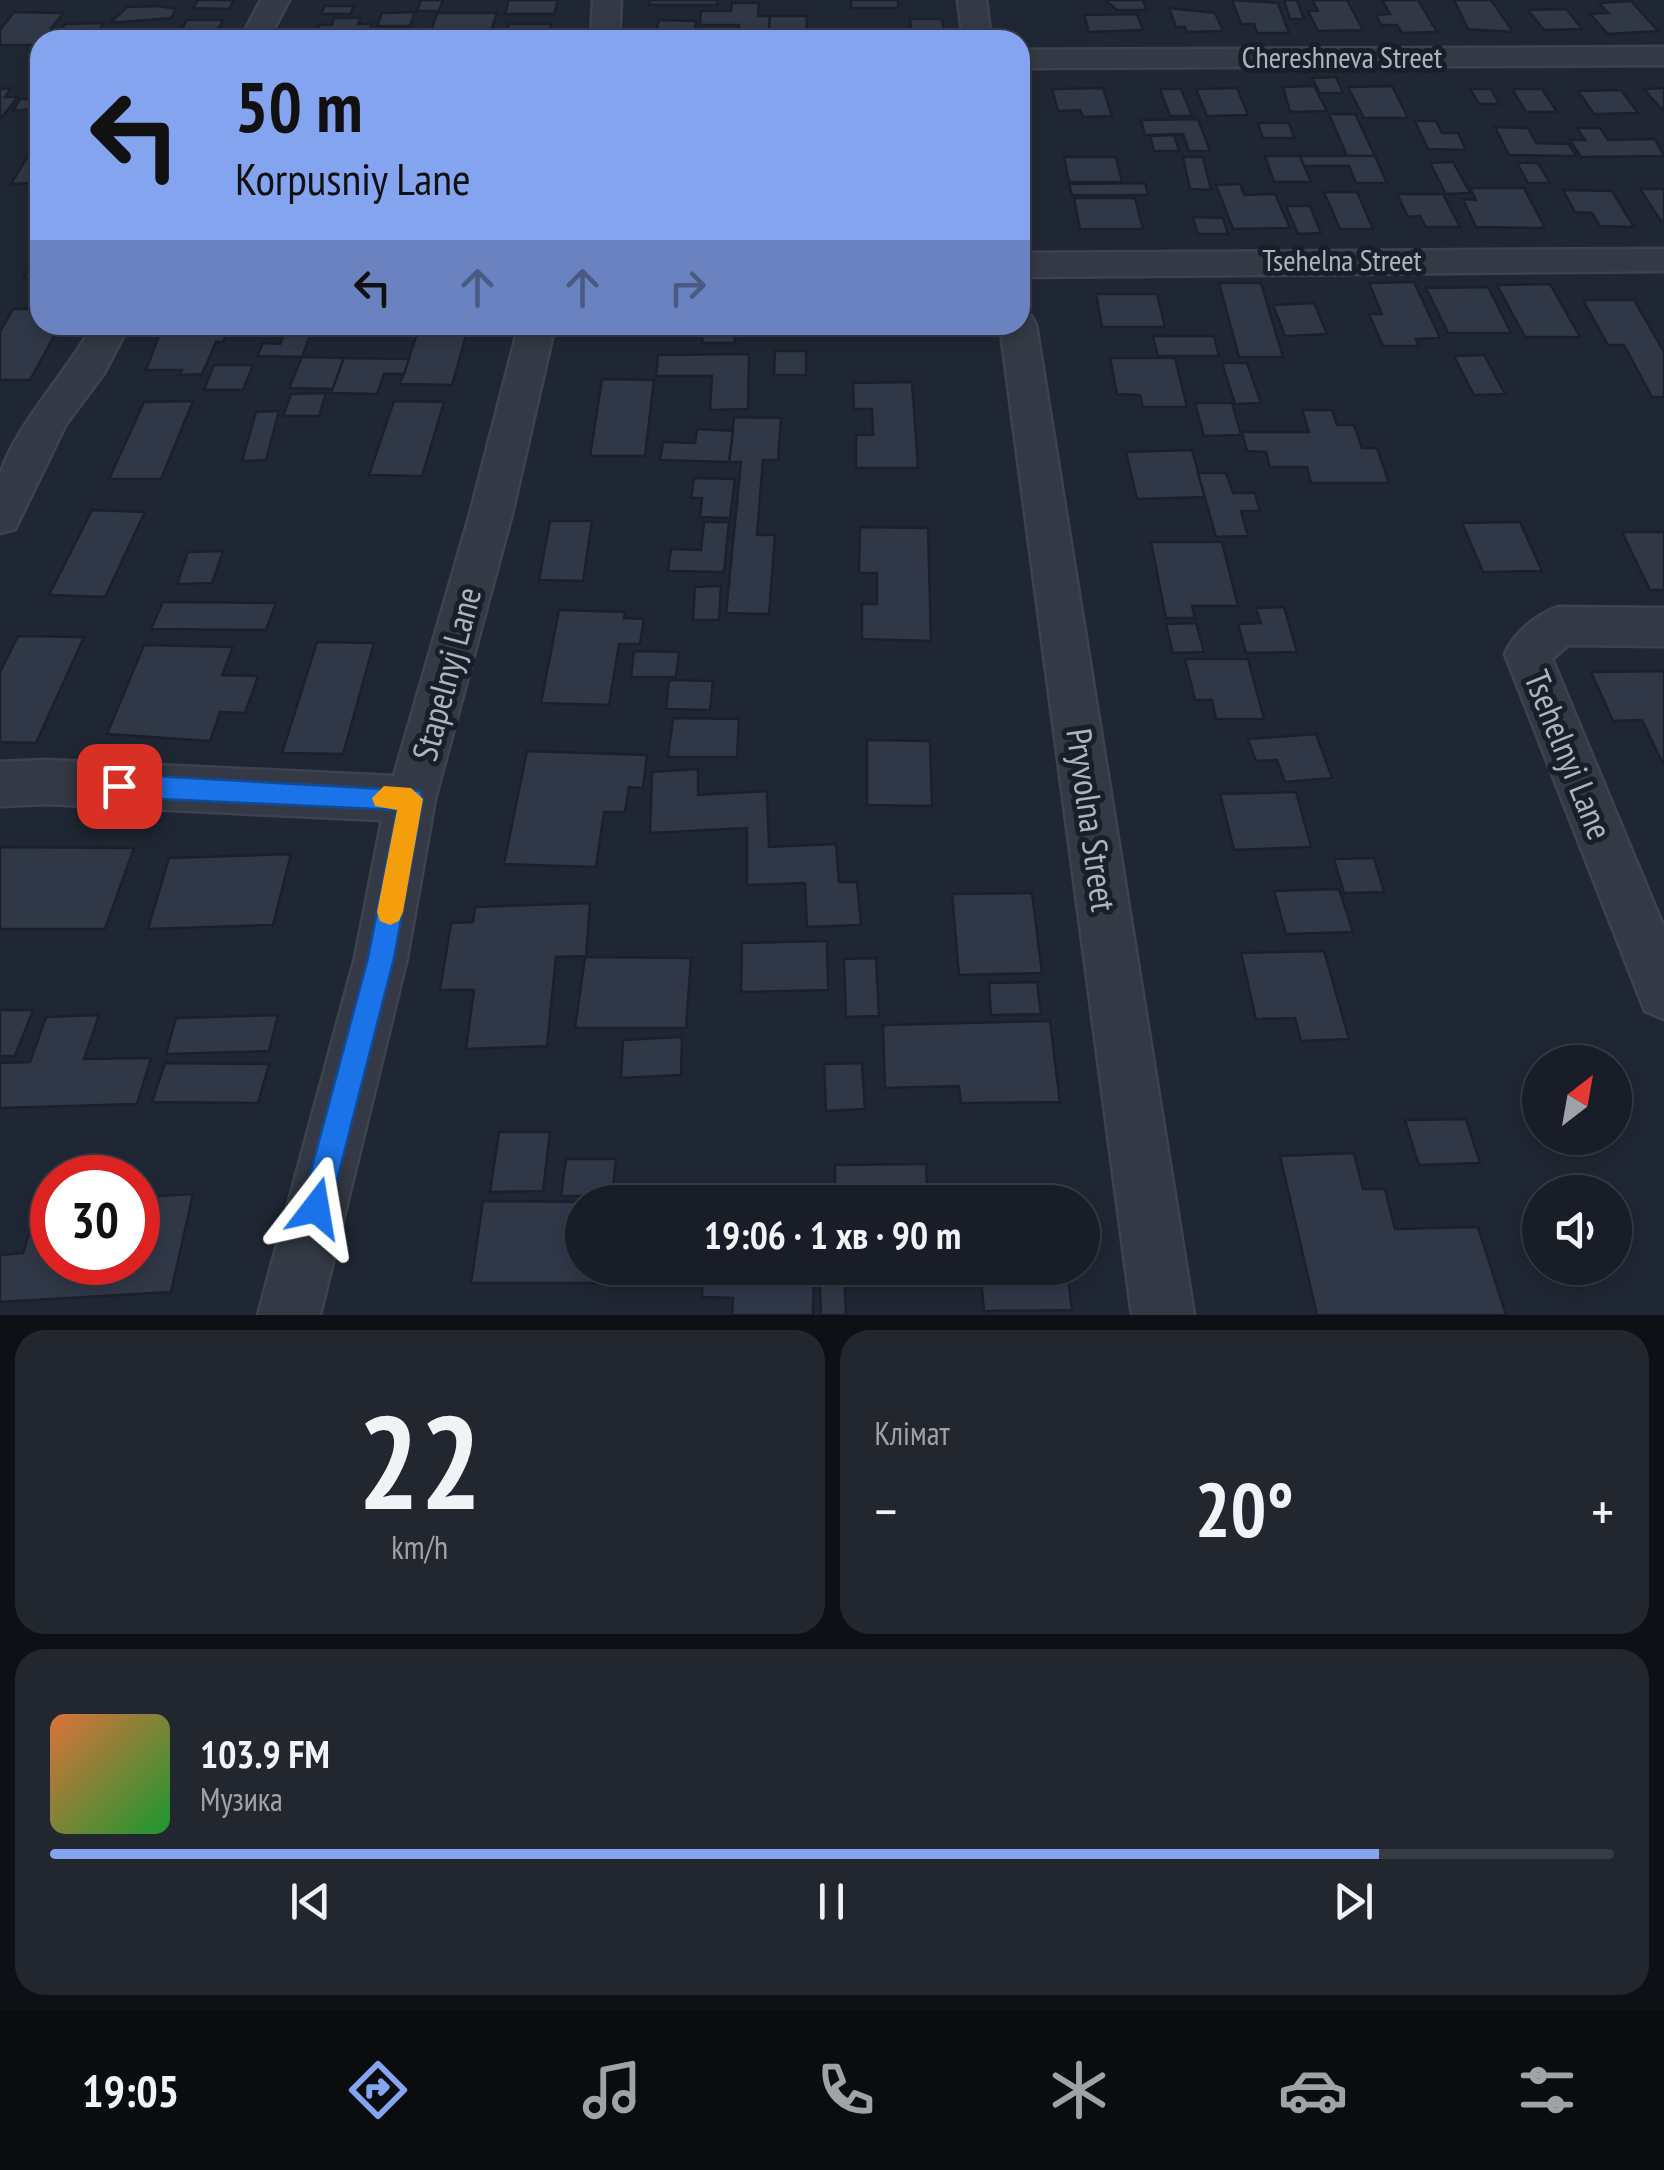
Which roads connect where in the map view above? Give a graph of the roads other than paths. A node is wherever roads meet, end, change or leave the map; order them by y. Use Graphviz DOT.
graph roads {
  1 [pos="275,0"];
  2 [pos="607,0"];
  3 [pos="972,0"];
  4 [pos="259,30"];
  5 [pos="606,30"];
  6 [pos="976,30"];
  7 [pos="1664,56"];
  8 [pos="1030,60"];
  9 [pos="1664,260"];
  10 [pos="1030,265"];
  11 [pos="106,335"];
  12 [pos="535,335"];
  13 [pos="1019,335"];
  14 [pos="0,517"];
  15 [pos="1664,627"];
  16 [pos="0,784"];
  17 [pos="411,799"];
  18 [pos="1664,992"];
  19 [pos="289,1315"];
  20 [pos="1163,1315"];
  1 -- 4 [label="street"];
  2 -- 5 [label="street"];
  3 -- 6 [label="street"];
  7 -- 8 [label="street, Chereshneva Street"];
  9 -- 10 [label="street, Tsehelna Street"];
  11 -- 14 [label="street"];
  12 -- 17 [label="street, Stapelnyj Lane"];
  13 -- 20 [label="street, Pryvolna Street"];
  15 -- 18 [label="street, Tsehelnyi Lane"];
  16 -- 17 [label="street"];
  17 -- 19 [label="street, Stapelnyj Lane"];
}
